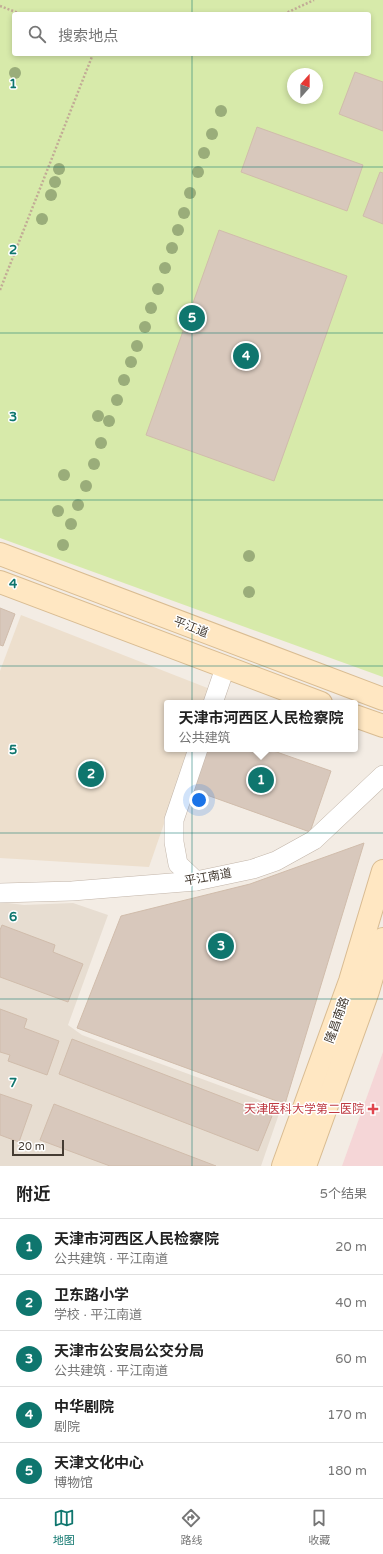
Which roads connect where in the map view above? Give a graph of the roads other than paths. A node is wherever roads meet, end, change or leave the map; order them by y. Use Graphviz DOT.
graph roads {
  1 [pos="0,554"];
  2 [pos="0,582"];
  3 [pos="225,668"];
  4 [pos="383,699"];
  5 [pos="214,700"];
  6 [pos="313,700"];
  7 [pos="358,717"];
  8 [pos="383,726"];
  9 [pos="197,752"];
  10 [pos="383,774"];
  11 [pos="383,871"];
  12 [pos="196,881"];
  13 [pos="0,893"];
  14 [pos="383,939"];
  15 [pos="283,1166"];
  16 [pos="305,1166"];
  1 -- 4 [label="main road, 平江道"];
  2 -- 3 [label="main road"];
  3 -- 5 [label="street"];
  3 -- 6 [label="main road"];
  7 -- 8 [label="main road"];
  9 -- 12 [label="street"];
  10 -- 12 [label="street, 平江南道"];
  11 -- 15 [label="main road, 隆昌南路"];
  12 -- 13 [label="street, 平江南道"];
  14 -- 16 [label="main road, 隆昌南路"];
}
